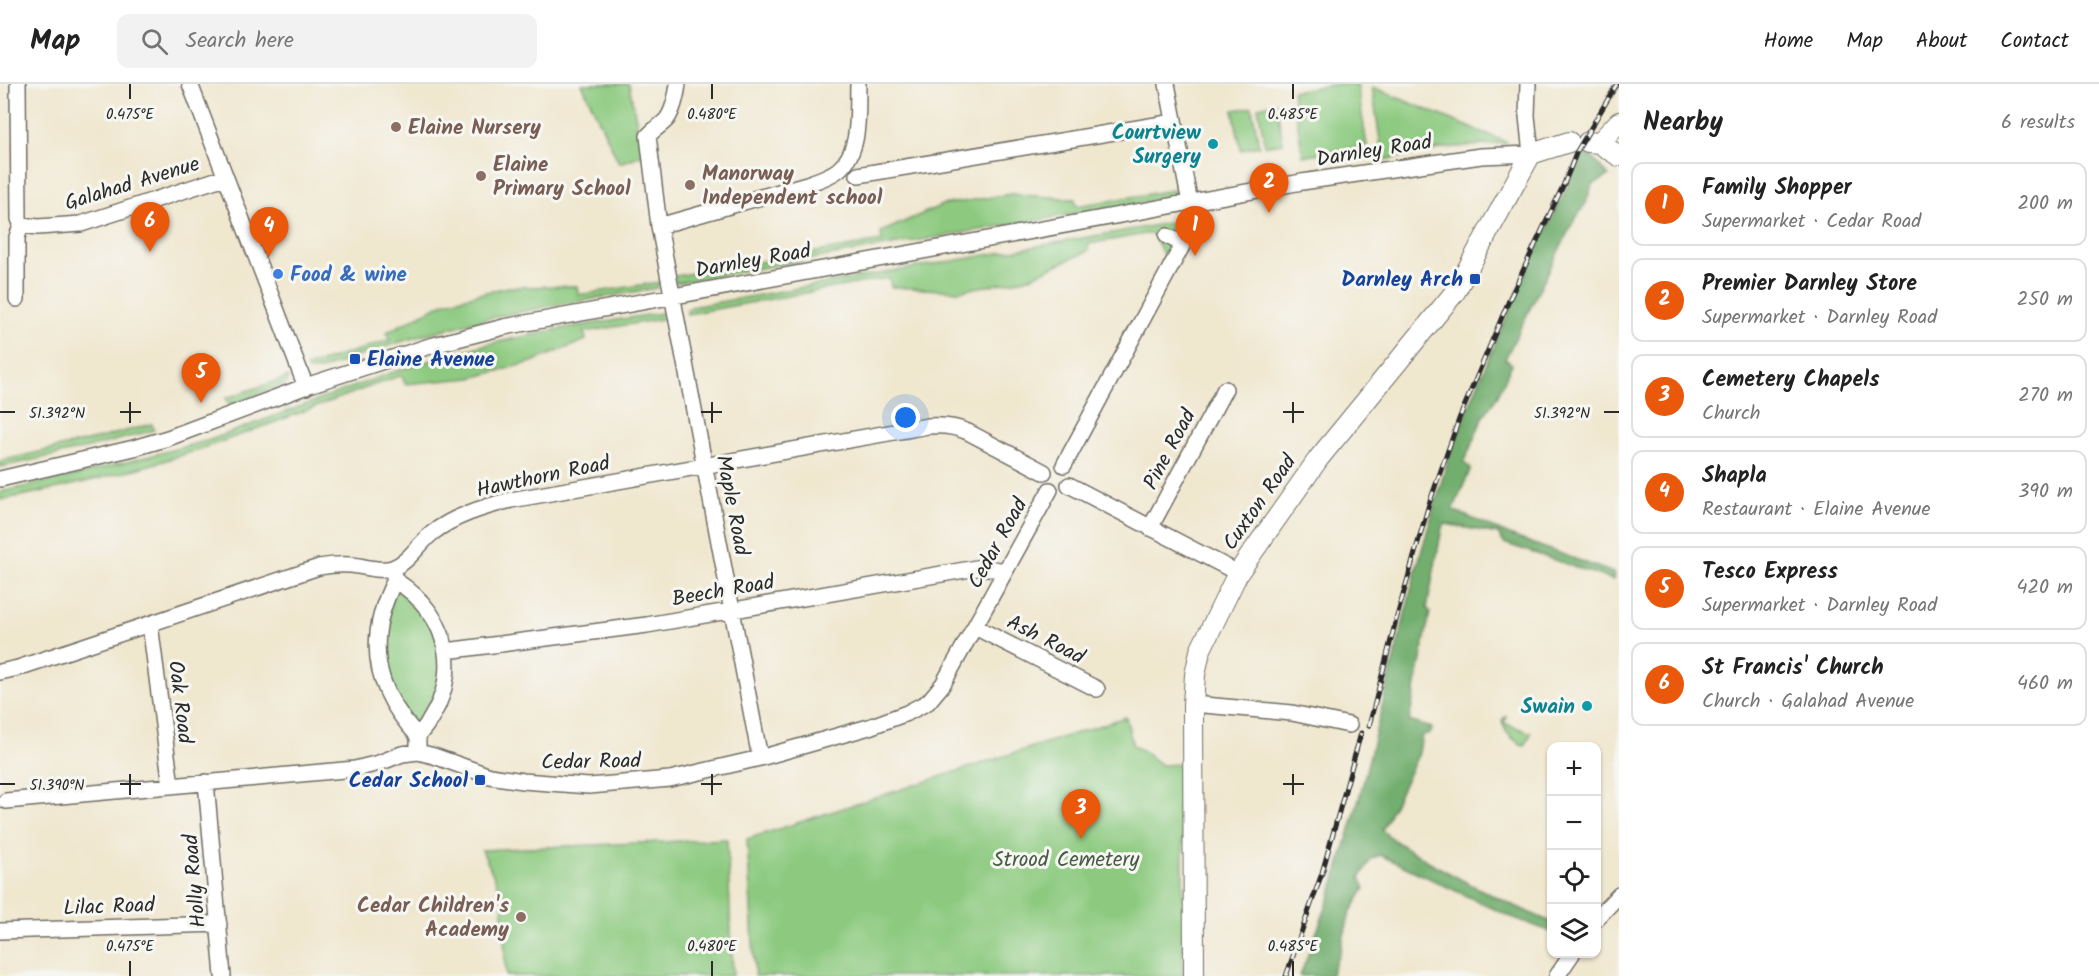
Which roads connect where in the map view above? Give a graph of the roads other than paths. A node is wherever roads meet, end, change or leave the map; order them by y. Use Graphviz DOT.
graph roads {
  1 [pos="18,84"];
  2 [pos="190,84"];
  3 [pos="678,84"];
  4 [pos="858,84"];
  5 [pos="1167,84"];
  6 [pos="1528,84"];
  7 [pos="1174,122"];
  8 [pos="1619,122"];
  9 [pos="1586,142"];
  10 [pos="1531,154"];
  11 [pos="1619,156"];
  12 [pos="858,175"];
  13 [pos="225,177"];
  14 [pos="1190,203"];
  15 [pos="20,221"];
  16 [pos="1195,222"];
  17 [pos="659,226"];
  18 [pos="1167,236"];
  19 [pos="1183,244"];
  20 [pos="673,296"];
  21 [pos="17,299"];
  22 [pos="306,387"];
  23 [pos="1225,389"];
  24 [pos="1064,465"];
  25 [pos="705,466"];
  26 [pos="1044,472"];
  27 [pos="0,479"];
  28 [pos="1069,484"];
  29 [pos="1050,490"];
  30 [pos="1150,528"];
  31 [pos="1005,571"];
  32 [pos="1238,573"];
  33 [pos="393,574"];
  34 [pos="732,610"];
  35 [pos="150,624"];
  36 [pos="975,627"];
  37 [pos="446,651"];
  38 [pos="0,672"];
  39 [pos="1097,688"];
  40 [pos="1193,704"];
  41 [pos="1349,725"];
  42 [pos="418,736"];
  43 [pos="418,752"];
  44 [pos="760,758"];
  45 [pos="206,782"];
  46 [pos="171,786"];
  47 [pos="6,801"];
  48 [pos="1619,895"];
  49 [pos="1601,914"];
  50 [pos="219,924"];
  51 [pos="0,931"];
  52 [pos="1569,958"];
  53 [pos="223,976"];
  54 [pos="1194,976"];
  55 [pos="1557,976"];
  1 -- 15 [label="street"];
  2 -- 13 [label="street"];
  3 -- 17 [label="street, Maple Road"];
  4 -- 17 [label="street"];
  5 -- 7 [label="street"];
  6 -- 10 [label="street"];
  7 -- 12 [label="street"];
  7 -- 14 [label="street"];
  8 -- 9 [label="main road"];
  9 -- 10 [label="main road"];
  9 -- 11 [label="main road"];
  10 -- 14 [label="street, Darnley Road"];
  10 -- 32 [label="main road, Cuxton Road"];
  13 -- 15 [label="street, Galahad Avenue"];
  13 -- 22 [label="street"];
  14 -- 20 [label="street, Darnley Road"];
  15 -- 21 [label="street"];
  16 -- 19 [label="street"];
  17 -- 20 [label="street, Maple Road"];
  18 -- 19 [label="street"];
  19 -- 24 [label="street"];
  20 -- 22 [label="street, Darnley Road"];
  20 -- 25 [label="street, Maple Road"];
  22 -- 27 [label="street, Darnley Road"];
  23 -- 30 [label="street, Pine Road"];
  24 -- 26 [label="street"];
  24 -- 28 [label="street"];
  25 -- 26 [label="street, Hawthorn Road"];
  25 -- 33 [label="street, Hawthorn Road"];
  25 -- 34 [label="street, Maple Road"];
  26 -- 29 [label="street"];
  28 -- 29 [label="street"];
  28 -- 30 [label="street"];
  29 -- 31 [label="street, Cedar Road"];
  30 -- 32 [label="street"];
  31 -- 34 [label="street, Beech Road"];
  31 -- 36 [label="street, Cedar Road"];
  32 -- 40 [label="main road, Cuxton Road"];
  33 -- 35 [label="street"];
  33 -- 37 [label="street"];
  33 -- 42 [label="street"];
  34 -- 37 [label="street, Beech Road"];
  34 -- 44 [label="street, Maple Road"];
  35 -- 38 [label="street"];
  35 -- 46 [label="street, Oak Road"];
  36 -- 39 [label="street, Ash Road"];
  36 -- 44 [label="street, Cedar Road"];
  37 -- 42 [label="street"];
  40 -- 41 [label="street"];
  40 -- 54 [label="main road, Cuxton Road"];
  42 -- 43 [label="street"];
  43 -- 44 [label="street, Cedar Road"];
  43 -- 45 [label="street"];
  45 -- 46 [label="street"];
  45 -- 50 [label="street, Holly Road"];
  46 -- 47 [label="street"];
  48 -- 49 [label="street"];
  50 -- 51 [label="street, Lilac Road"];
  50 -- 53 [label="street, Holly Road"];
  52 -- 55 [label="street"];
}
